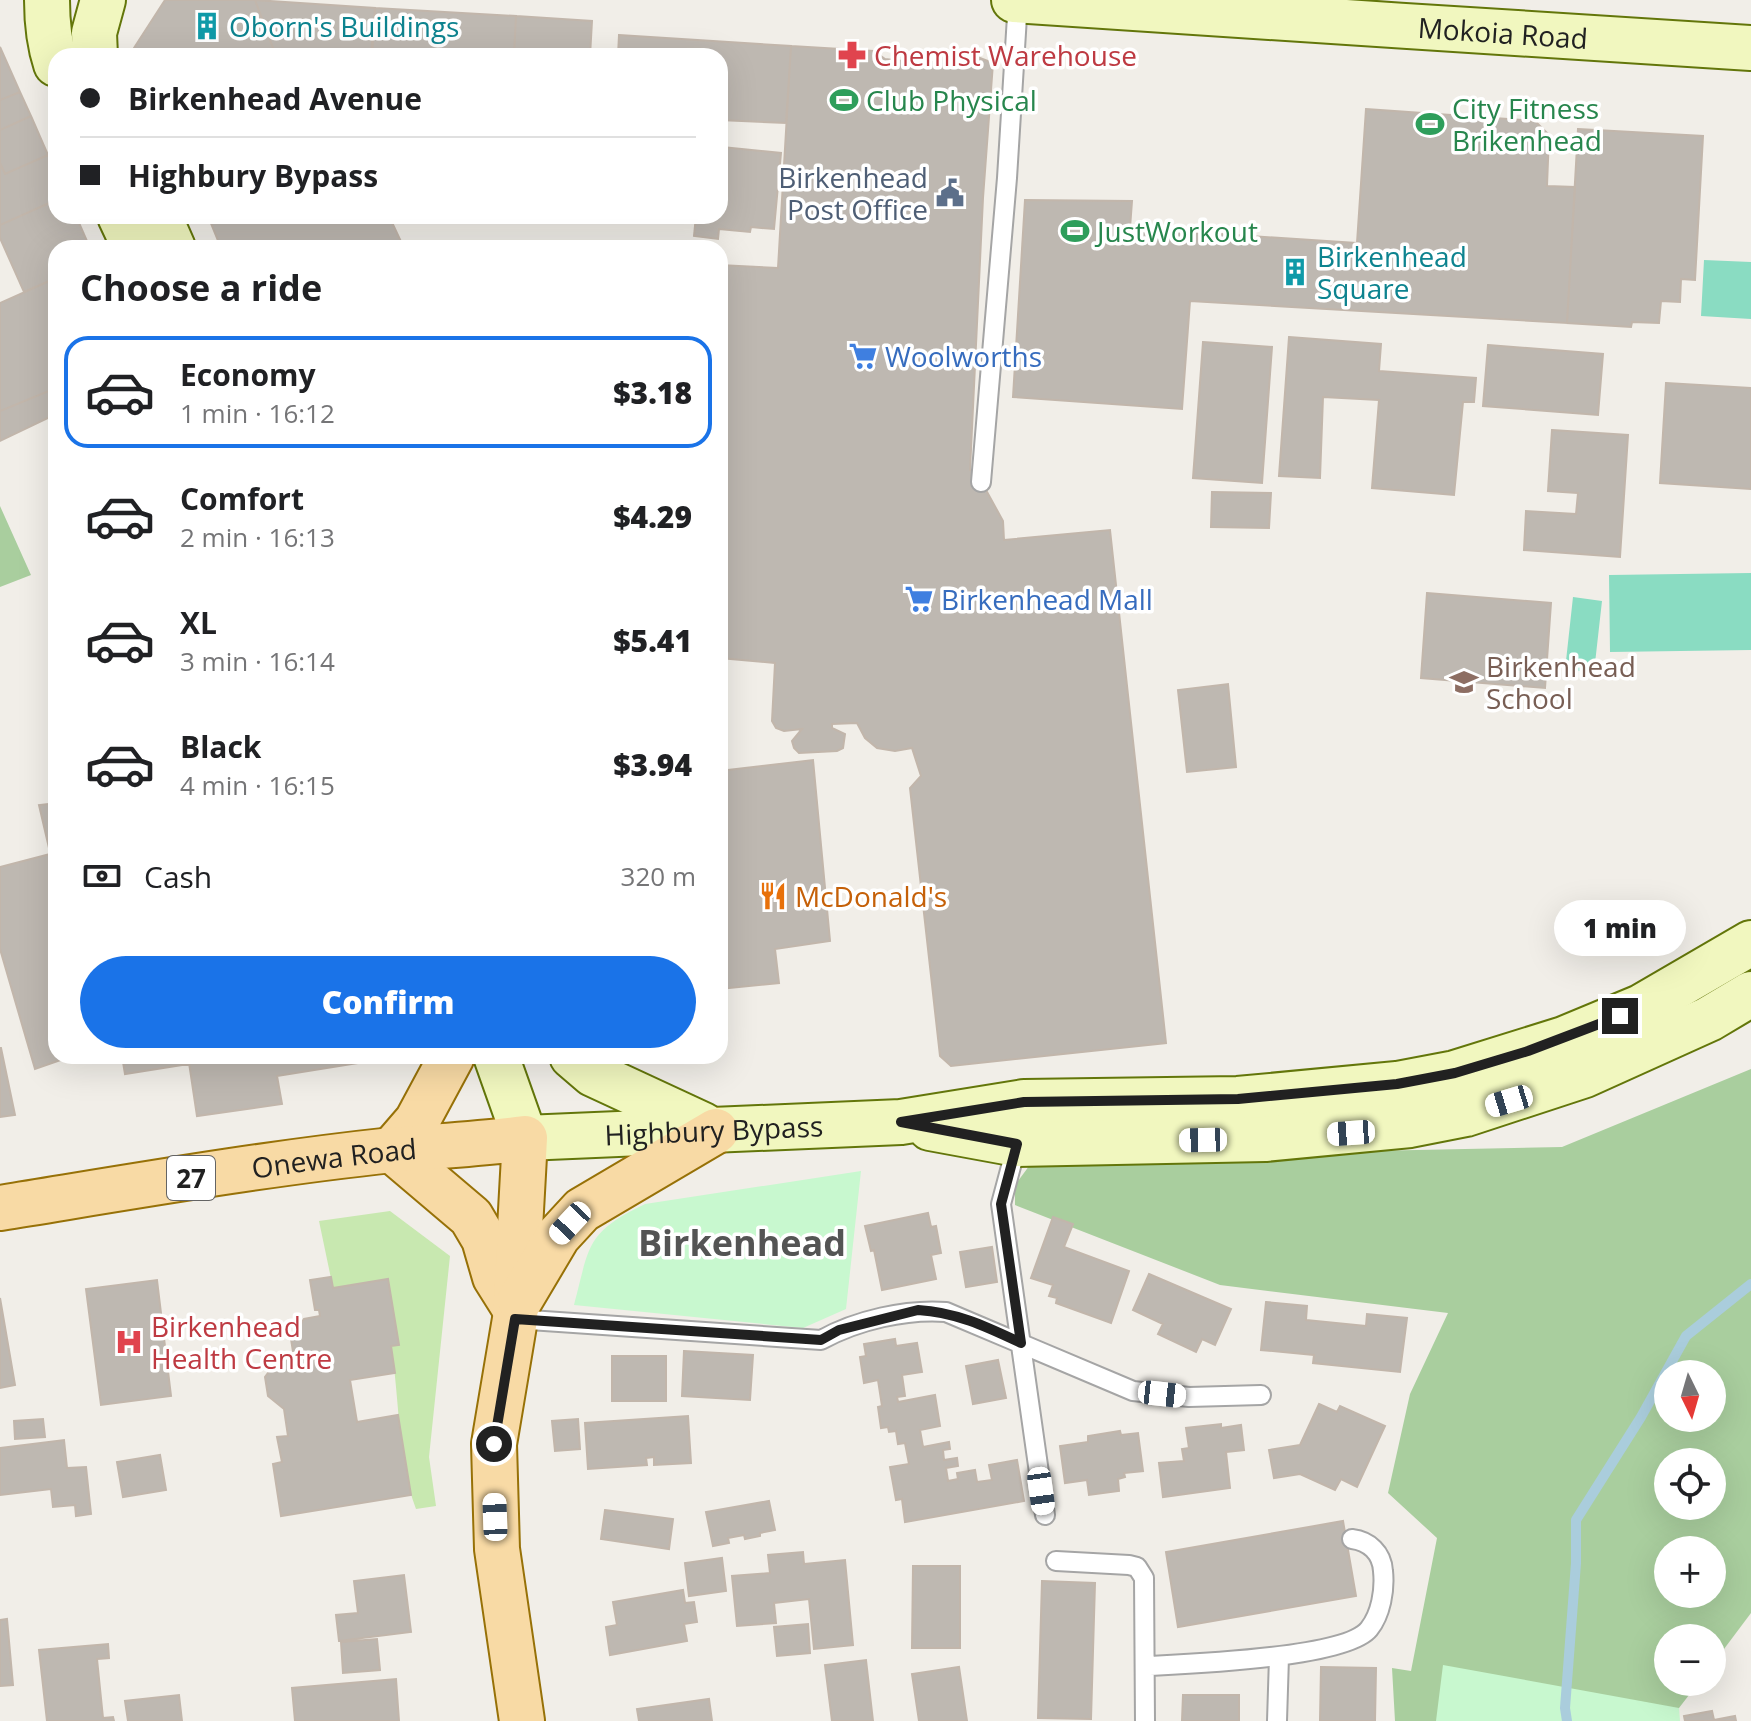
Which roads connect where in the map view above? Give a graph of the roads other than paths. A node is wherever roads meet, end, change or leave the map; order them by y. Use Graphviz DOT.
graph roads {
  1 [pos="47,0"];
  2 [pos="103,0"];
  3 [pos="1016,0"];
  4 [pos="1167,5"];
  5 [pos="51,48"];
  6 [pos="95,48"];
  7 [pos="1751,48"];
  8 [pos="981,482"];
  9 [pos="1751,943"];
  10 [pos="1751,994"];
  11 [pos="448,1064"];
  12 [pos="499,1064"];
  13 [pos="581,1064"];
  14 [pos="901,1122"];
  15 [pos="716,1131"];
  16 [pos="525,1138"];
  17 [pos="1017,1144"];
  18 [pos="392,1150"];
  19 [pos="0,1208"];
  20 [pos="515,1314"];
  21 [pos="1021,1343"];
  22 [pos="1261,1395"];
  23 [pos="1045,1515"];
  24 [pos="1352,1539"];
  25 [pos="1056,1561"];
  26 [pos="1279,1657"];
  27 [pos="1147,1666"];
  28 [pos="522,1721"];
  29 [pos="1145,1721"];
  30 [pos="1277,1721"];
  1 -- 5 [label="main road"];
  2 -- 6 [label="main road"];
  3 -- 4 [label="main road, Mokoia Road"];
  3 -- 8 [label="lane"];
  4 -- 7 [label="main road, Mokoia Road"];
  9 -- 14 [label="main road, Highbury Bypass"];
  10 -- 17 [label="main road, Highbury Bypass"];
  11 -- 18 [label="main road"];
  12 -- 16 [label="main road"];
  13 -- 15 [label="main road"];
  14 -- 15 [label="main road, Highbury Bypass"];
  14 -- 17 [label="main road, Highbury Bypass"];
  15 -- 16 [label="main road, Highbury Bypass"];
  15 -- 20 [label="main road"];
  16 -- 18 [label="main road, Onewa Road / 27"];
  16 -- 20 [label="main road"];
  17 -- 21 [label="lane"];
  18 -- 19 [label="main road, Onewa Road / 27"];
  18 -- 20 [label="main road"];
  20 -- 21 [label="lane"];
  20 -- 28 [label="main road"];
  21 -- 22 [label="lane"];
  21 -- 23 [label="lane"];
  24 -- 26 [label="lane"];
  25 -- 27 [label="lane"];
  26 -- 27 [label="lane"];
  26 -- 30 [label="lane"];
  27 -- 29 [label="lane"];
}
